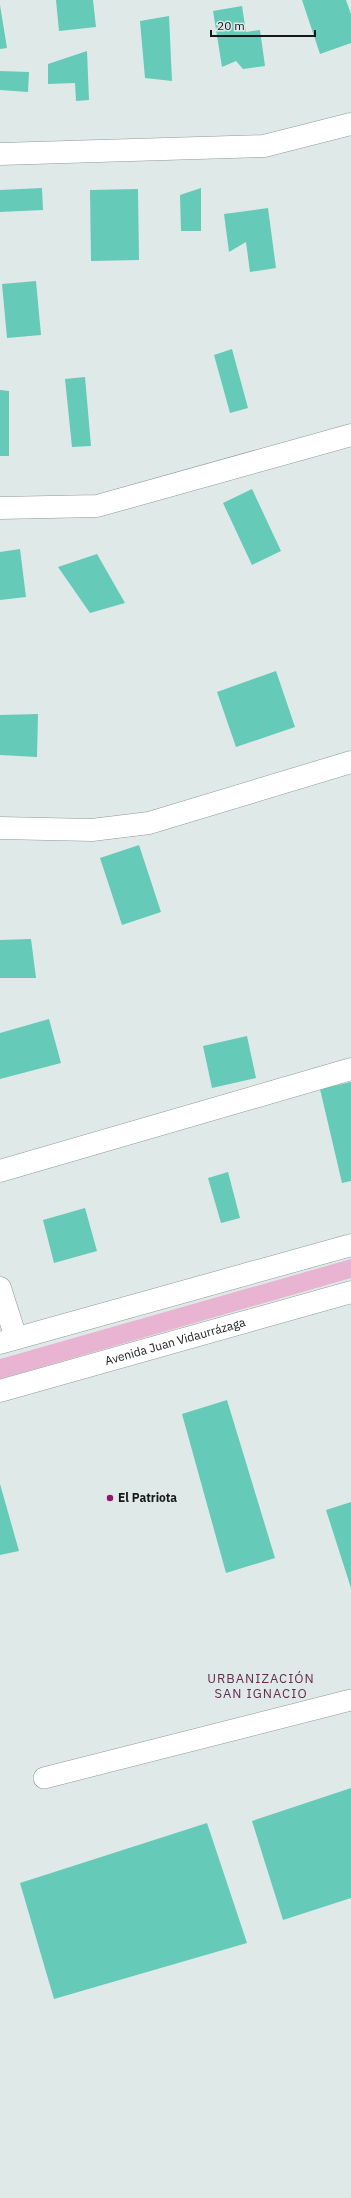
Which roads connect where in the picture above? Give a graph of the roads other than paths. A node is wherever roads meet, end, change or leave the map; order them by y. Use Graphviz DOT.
graph roads {
  1 [pos="351,124"];
  2 [pos="0,154"];
  3 [pos="351,434"];
  4 [pos="0,508"];
  5 [pos="351,762"];
  6 [pos="0,828"];
  7 [pos="351,1069"];
  8 [pos="0,1171"];
  9 [pos="351,1245"];
  10 [pos="0,1288"];
  11 [pos="351,1292"];
  12 [pos="8,1340"];
  13 [pos="0,1391"];
  14 [pos="351,1700"];
  15 [pos="44,1778"];
  1 -- 2 [label="street"];
  3 -- 4 [label="street"];
  5 -- 6 [label="street"];
  7 -- 8 [label="street"];
  9 -- 12 [label="street"];
  10 -- 12 [label="street"];
  11 -- 13 [label="street, Avenida Juan Vidaurrázaga"];
  14 -- 15 [label="lane"];
}
